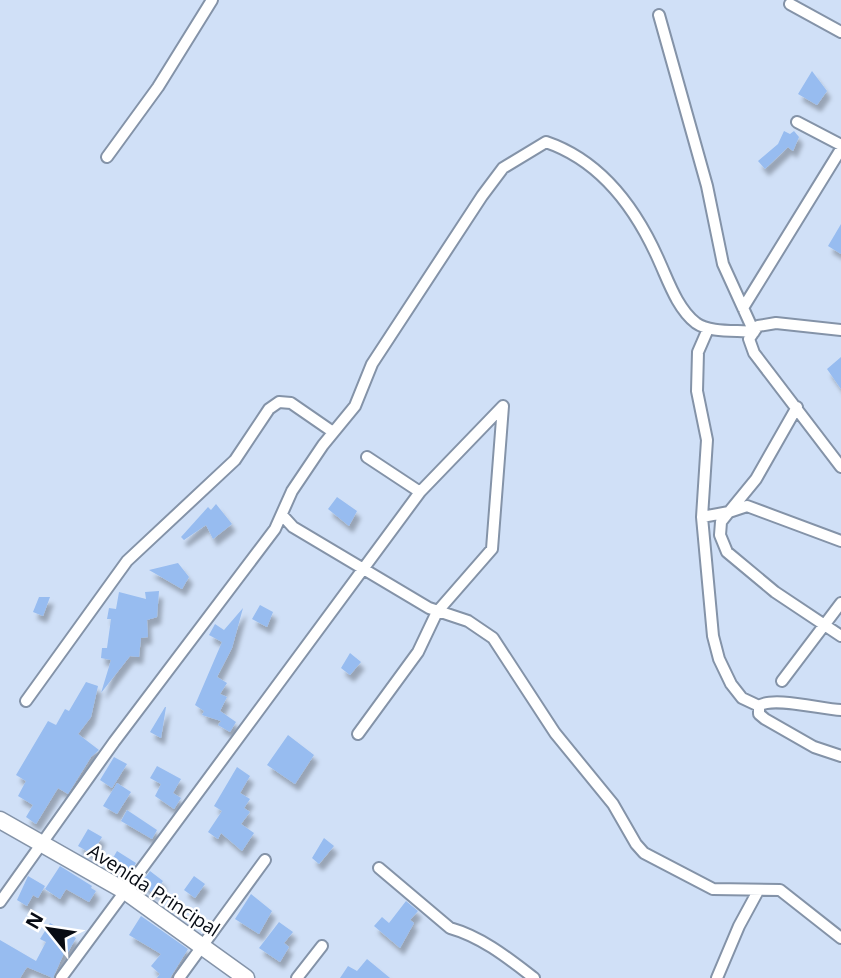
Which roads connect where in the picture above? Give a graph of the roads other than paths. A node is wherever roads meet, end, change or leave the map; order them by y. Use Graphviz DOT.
graph roads {
  1 [pos="212,0"];
  2 [pos="790,4"];
  3 [pos="659,15"];
  4 [pos="841,32"];
  5 [pos="797,122"];
  6 [pos="841,147"];
  7 [pos="107,157"];
  8 [pos="743,308"];
  9 [pos="708,329"];
  10 [pos="841,330"];
  11 [pos="754,332"];
  12 [pos="797,407"];
  13 [pos="332,432"];
  14 [pos="368,457"];
  15 [pos="841,467"];
  16 [pos="420,492"];
  17 [pos="729,512"];
  18 [pos="282,514"];
  19 [pos="702,517"];
  20 [pos="841,541"];
  21 [pos="364,568"];
  22 [pos="841,603"];
  23 [pos="437,612"];
  24 [pos="824,622"];
  25 [pos="841,636"];
  26 [pos="782,681"];
  27 [pos="26,701"];
  28 [pos="759,706"];
  29 [pos="841,710"];
  30 [pos="358,734"];
  31 [pos="841,755"];
  32 [pos="0,820"];
  33 [pos="43,844"];
  34 [pos="265,860"];
  35 [pos="379,868"];
  36 [pos="125,891"];
  37 [pos="758,891"];
  38 [pos="0,902"];
  39 [pos="836,929"];
  40 [pos="841,938"];
  41 [pos="321,946"];
  42 [pos="202,947"];
  43 [pos="61,978"];
  44 [pos="179,978"];
  45 [pos="246,978"];
  46 [pos="298,978"];
  47 [pos="534,978"];
  48 [pos="717,978"];
  1 -- 7 [label="street"];
  2 -- 4 [label="street"];
  3 -- 8 [label="street"];
  5 -- 6 [label="street"];
  6 -- 8 [label="street"];
  8 -- 11 [label="street"];
  9 -- 11 [label="street"];
  9 -- 13 [label="street"];
  9 -- 19 [label="street"];
  10 -- 11 [label="street"];
  11 -- 12 [label="street"];
  12 -- 15 [label="street"];
  12 -- 17 [label="street"];
  13 -- 18 [label="street"];
  13 -- 27 [label="street"];
  14 -- 16 [label="street"];
  16 -- 21 [label="street"];
  16 -- 23 [label="street"];
  17 -- 19 [label="street"];
  17 -- 20 [label="street"];
  17 -- 24 [label="street"];
  18 -- 21 [label="street"];
  18 -- 33 [label="street"];
  19 -- 28 [label="street"];
  21 -- 23 [label="street"];
  21 -- 36 [label="street"];
  22 -- 24 [label="street"];
  23 -- 30 [label="street"];
  23 -- 37 [label="street"];
  24 -- 25 [label="street"];
  24 -- 26 [label="street"];
  28 -- 29 [label="street"];
  28 -- 31 [label="street"];
  32 -- 33 [label="street, Avenida Principal"];
  33 -- 36 [label="street, Avenida Principal"];
  33 -- 38 [label="street"];
  34 -- 42 [label="street"];
  35 -- 47 [label="street"];
  36 -- 42 [label="street, Avenida Principal"];
  36 -- 43 [label="street"];
  37 -- 39 [label="street"];
  37 -- 48 [label="street"];
  39 -- 40 [label="street"];
  41 -- 46 [label="street"];
  42 -- 44 [label="street"];
  42 -- 45 [label="street, Avenida Principal"];
}
